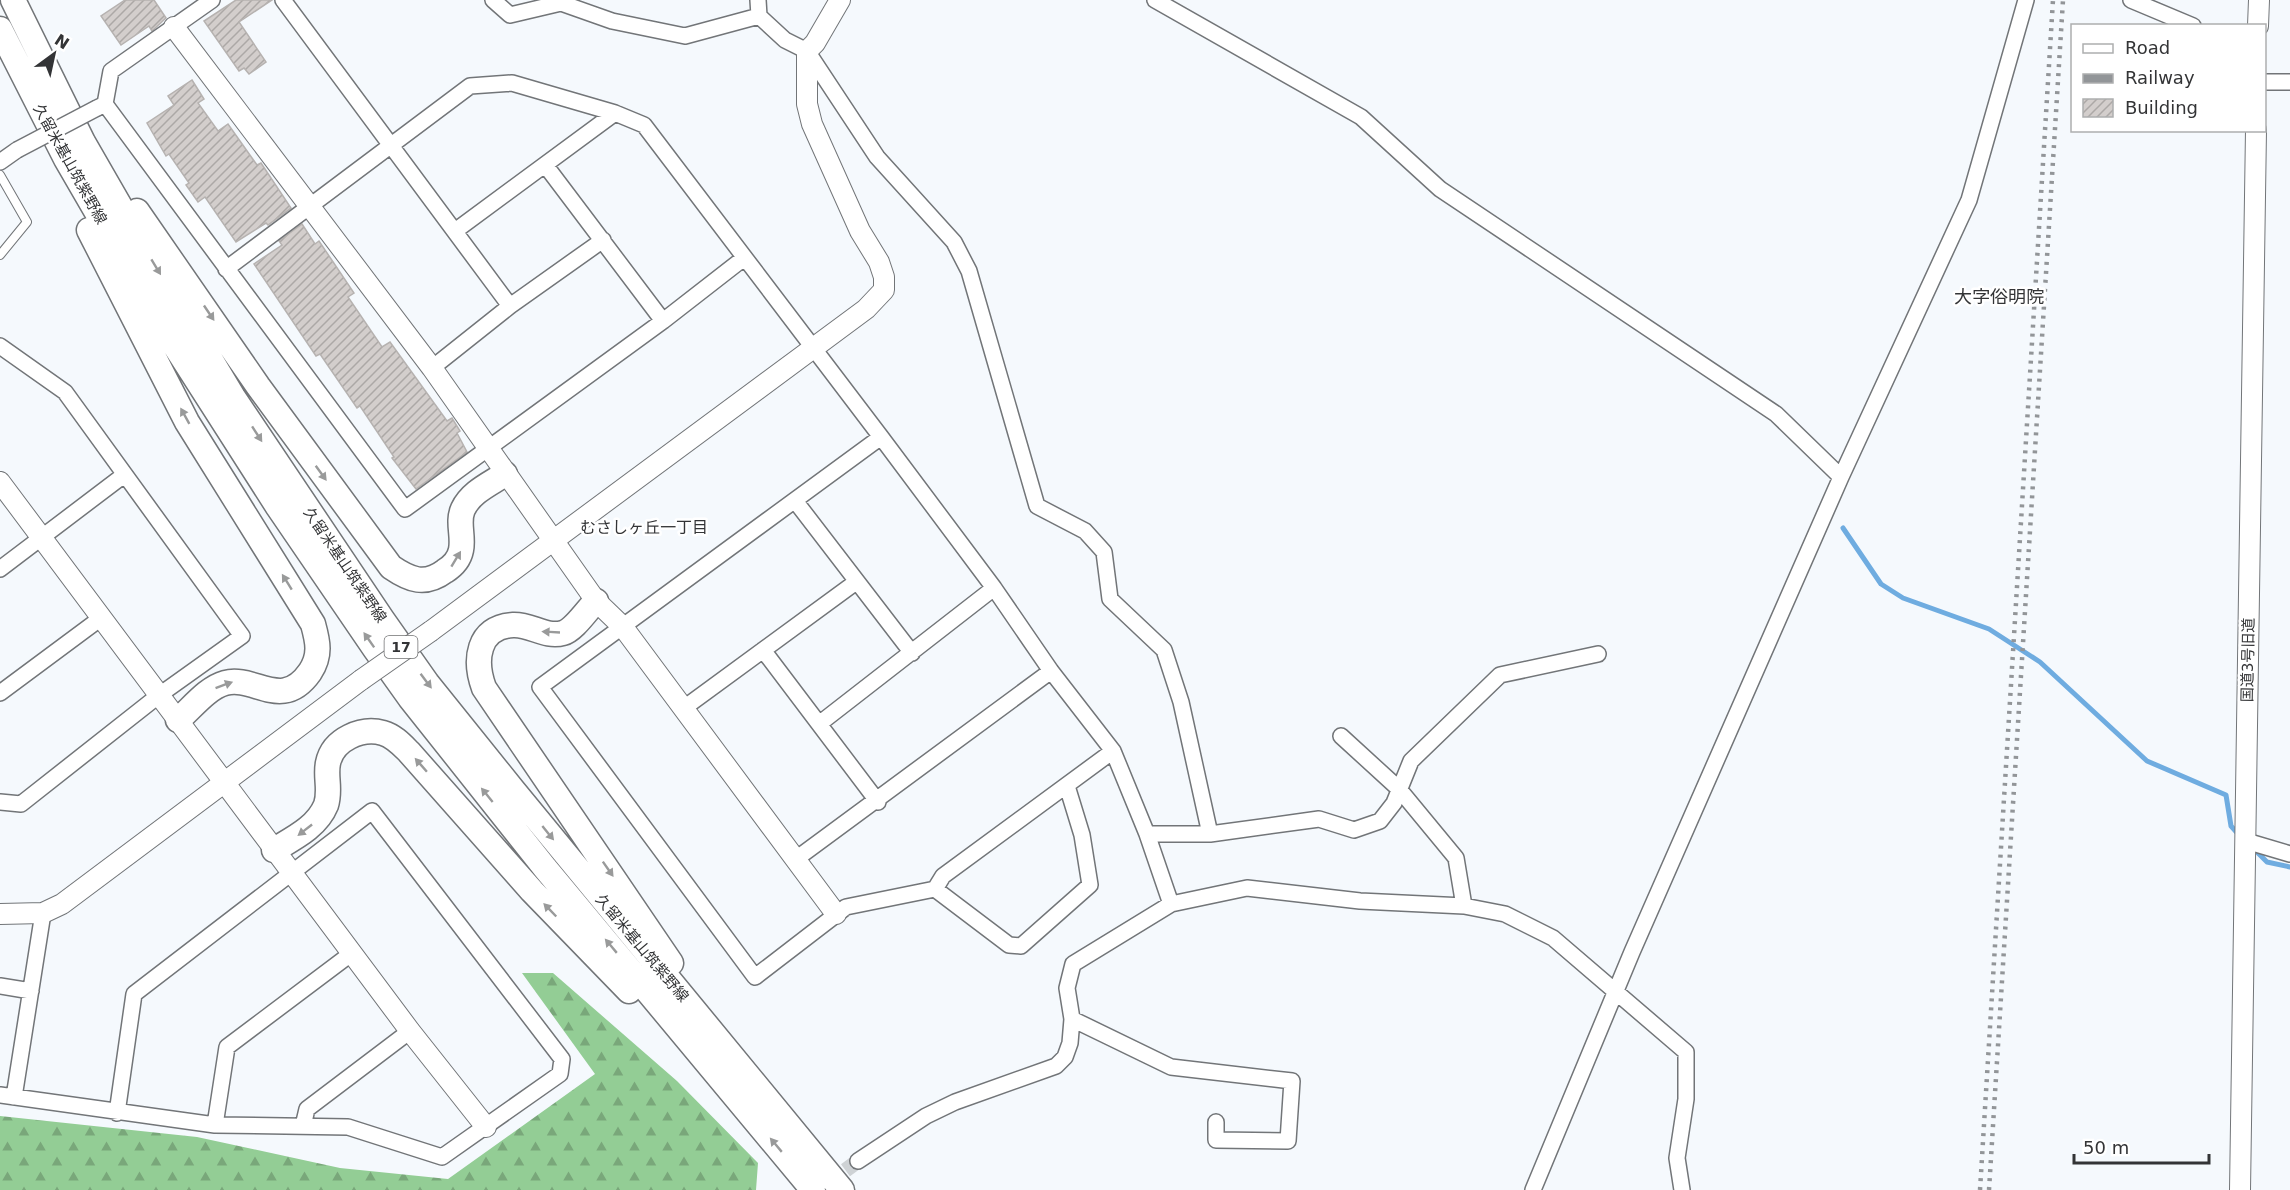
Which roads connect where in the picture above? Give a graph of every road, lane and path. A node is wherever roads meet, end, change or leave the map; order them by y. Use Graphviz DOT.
graph roads {
  1 [pos="14,0"];
  2 [pos="212,0"];
  3 [pos="283,0"];
  4 [pos="493,0"];
  5 [pos="758,0"];
  6 [pos="840,0"];
  7 [pos="1155,0"];
  8 [pos="2026,0"];
  9 [pos="2131,0"];
  10 [pos="2259,0"];
  11 [pos="759,16"];
  12 [pos="2188,24"];
  13 [pos="2258,24"];
  14 [pos="174,27"];
  15 [pos="0,29"];
  16 [pos="807,51"];
  17 [pos="2266,82"];
  18 [pos="2290,82"];
  19 [pos="101,106"];
  20 [pos="615,114"];
  21 [pos="2256,132"];
  22 [pos="393,145"];
  23 [pos="66,159"];
  24 [pos="0,162"];
  25 [pos="546,166"];
  26 [pos="98,167"];
  27 [pos="0,175"];
  28 [pos="310,207"];
  29 [pos="455,231"];
  30 [pos="603,240"];
  31 [pos="0,255"];
  32 [pos="744,258"];
  33 [pos="226,269"];
  34 [pos="510,306"];
  35 [pos="663,321"];
  36 [pos="0,346"];
  37 [pos="813,348"];
  38 [pos="432,368"];
  39 [pos="881,437"];
  40 [pos="488,447"];
  41 [pos="505,474"];
  42 [pos="124,476"];
  43 [pos="1841,477"];
  44 [pos="0,482"];
  45 [pos="796,502"];
  46 [pos="41,537"];
  47 [pos="552,542"];
  48 [pos="0,569"];
  49 [pos="856,582"];
  50 [pos="994,588"];
  51 [pos="596,601"];
  52 [pos="101,618"];
  53 [pos="623,627"];
  54 [pos="763,650"];
  55 [pos="912,653"];
  56 [pos="1598,654"];
  57 [pos="1051,671"];
  58 [pos="0,693"];
  59 [pos="158,696"];
  60 [pos="684,708"];
  61 [pos="178,720"];
  62 [pos="819,724"];
  63 [pos="1341,736"];
  64 [pos="1113,751"];
  65 [pos="224,783"];
  66 [pos="1066,786"];
  67 [pos="1399,789"];
  68 [pos="0,802"];
  69 [pos="878,802"];
  70 [pos="1147,834"];
  71 [pos="1210,834"];
  72 [pos="2246,841"];
  73 [pos="274,850"];
  74 [pos="2290,854"];
  75 [pos="796,859"];
  76 [pos="292,873"];
  77 [pos="935,889"];
  78 [pos="1171,904"];
  79 [pos="1464,906"];
  80 [pos="43,913"];
  81 [pos="0,914"];
  82 [pos="836,914"];
  83 [pos="352,953"];
  84 [pos="0,986"];
  85 [pos="1615,990"];
  86 [pos="31,991"];
  87 [pos="1072,1018"];
  88 [pos="707,1026"];
  89 [pos="410,1031"];
  90 [pos="685,1036"];
  91 [pos="7,1096"];
  92 [pos="117,1113"];
  93 [pos="1216,1122"];
  94 [pos="215,1125"];
  95 [pos="303,1126"];
  96 [pos="486,1127"];
  97 [pos="858,1161"];
  98 [pos="813,1190"];
  99 [pos="842,1190"];
  100 [pos="1533,1190"];
  101 [pos="1683,1190"];
  102 [pos="2240,1190"];
  1 -- 26 [label="main road, 久留米基山筑紫野線 / 17"];
  2 -- 14 [label="street"];
  3 -- 22 [label="street"];
  4 -- 11 [label="street"];
  5 -- 11 [label="street"];
  6 -- 16 [label="street"];
  7 -- 43 [label="street"];
  8 -- 43 [label="street"];
  9 -- 12 [label="street"];
  10 -- 13 [label="street"];
  11 -- 16 [label="street"];
  14 -- 19 [label="street"];
  14 -- 28 [label="street"];
  15 -- 23 [label="main road, 久留米基山筑紫野線 / 17"];
  16 -- 37 [label="street"];
  16 -- 71 [label="street"];
  17 -- 18 [label="street"];
  19 -- 24 [label="street, bridge"];
  19 -- 33 [label="street"];
  20 -- 22 [label="street"];
  20 -- 25 [label="street"];
  20 -- 32 [label="street"];
  21 -- 72 [label="street, 国道3号旧道"];
  22 -- 28 [label="street"];
  22 -- 29 [label="street"];
  61 -- 23 [label="main road, one-way"];
  90 -- 23 [label="main road, 久留米基山筑紫野線 / 17, one-way"];
  25 -- 29 [label="street"];
  25 -- 30 [label="street"];
  26 -- 41 [label="main road, one-way"];
  26 -- 88 [label="main road, 久留米基山筑紫野線 / 17, one-way"];
  27 -- 31 [label="lane"];
  28 -- 33 [label="street"];
  28 -- 38 [label="street"];
  29 -- 34 [label="street"];
  30 -- 34 [label="street"];
  30 -- 35 [label="street"];
  32 -- 35 [label="street"];
  32 -- 37 [label="street"];
  33 -- 40 [label="street"];
  34 -- 38 [label="street"];
  35 -- 40 [label="street"];
  36 -- 42 [label="street"];
  37 -- 39 [label="street"];
  37 -- 47 [label="street"];
  38 -- 40 [label="street"];
  39 -- 45 [label="street"];
  39 -- 50 [label="street"];
  40 -- 41 [label="street"];
  41 -- 47 [label="street"];
  42 -- 46 [label="street"];
  42 -- 59 [label="street"];
  43 -- 85 [label="street"];
  44 -- 46 [label="street"];
  45 -- 49 [label="street"];
  45 -- 53 [label="street"];
  46 -- 48 [label="street"];
  46 -- 52 [label="street"];
  47 -- 51 [label="street"];
  47 -- 65 [label="street, bridge"];
  49 -- 54 [label="street"];
  49 -- 55 [label="street"];
  50 -- 55 [label="street"];
  50 -- 57 [label="street"];
  51 -- 53 [label="street"];
  51 -- 88 [label="main road, one-way"];
  52 -- 58 [label="street"];
  52 -- 59 [label="street"];
  53 -- 60 [label="street"];
  53 -- 82 [label="street"];
  54 -- 60 [label="street"];
  54 -- 62 [label="street"];
  55 -- 62 [label="street"];
  56 -- 67 [label="street"];
  57 -- 64 [label="street"];
  57 -- 69 [label="street"];
  59 -- 61 [label="street"];
  59 -- 68 [label="street"];
  60 -- 75 [label="street"];
  61 -- 65 [label="street"];
  62 -- 69 [label="street"];
  63 -- 67 [label="street"];
  64 -- 66 [label="street"];
  64 -- 70 [label="street"];
  65 -- 73 [label="street"];
  65 -- 80 [label="street"];
  66 -- 77 [label="street"];
  66 -- 77 [label="street"];
  67 -- 71 [label="street"];
  67 -- 79 [label="street"];
  69 -- 75 [label="street"];
  70 -- 71 [label="street"];
  70 -- 78 [label="street"];
  72 -- 74 [label="street"];
  72 -- 102 [label="street, 国道3号旧道"];
  73 -- 76 [label="street"];
  90 -- 73 [label="main road, one-way"];
  75 -- 82 [label="street"];
  76 -- 83 [label="street"];
  76 -- 92 [label="street"];
  76 -- 96 [label="street"];
  77 -- 82 [label="street"];
  78 -- 79 [label="street"];
  78 -- 87 [label="street"];
  79 -- 85 [label="street"];
  80 -- 81 [label="street"];
  80 -- 86 [label="street"];
  83 -- 89 [label="street"];
  83 -- 94 [label="street"];
  84 -- 86 [label="street"];
  85 -- 100 [label="street"];
  85 -- 101 [label="street"];
  86 -- 91 [label="street"];
  87 -- 93 [label="street"];
  87 -- 97 [label="street"];
  88 -- 99 [label="main road, 久留米基山筑紫野線 / 17"];
  89 -- 95 [label="street"];
  89 -- 96 [label="street"];
  98 -- 90 [label="main road, 久留米基山筑紫野線 / 17, one-way"];
  91 -- 92 [label="street"];
  92 -- 94 [label="street"];
  94 -- 95 [label="street"];
  95 -- 96 [label="street"];
}
